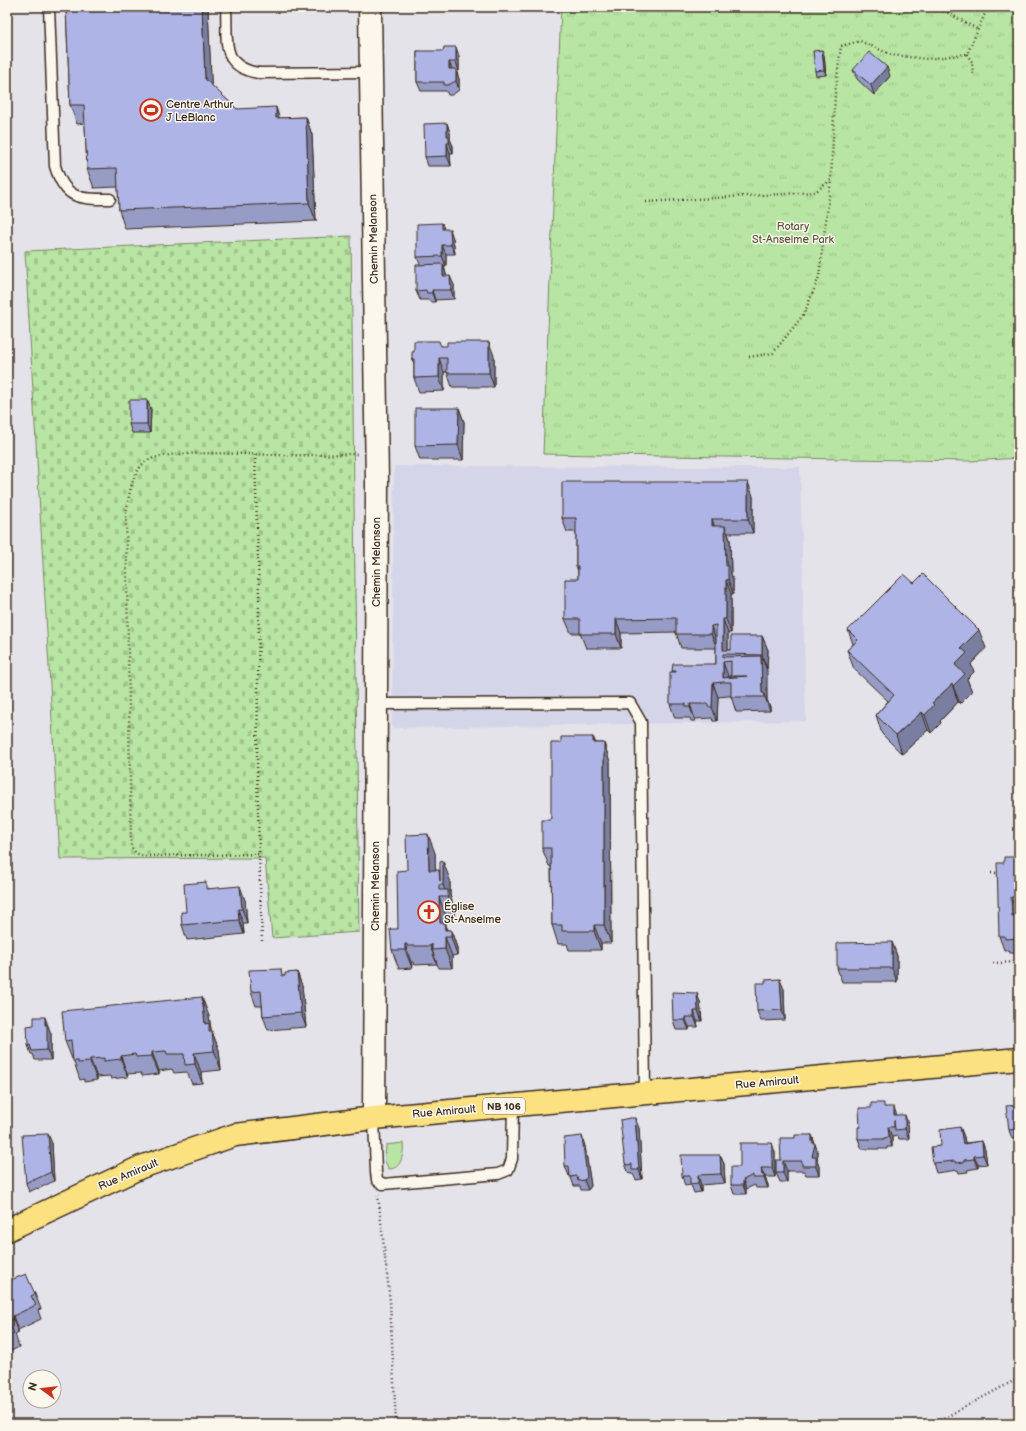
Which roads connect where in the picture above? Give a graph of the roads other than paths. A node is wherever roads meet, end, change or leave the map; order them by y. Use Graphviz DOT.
graph roads {
  1 [pos="49,7"];
  2 [pos="226,7"];
  3 [pos="370,7"];
  4 [pos="371,72"];
  5 [pos="110,199"];
  6 [pos="376,704"];
  7 [pos="1019,1059"];
  8 [pos="645,1093"];
  9 [pos="513,1105"];
  10 [pos="374,1118"];
  11 [pos="7,1230"];
  1 -- 5 [label="lane"];
  2 -- 4 [label="lane"];
  3 -- 4 [label="street, Chemin Melanson"];
  4 -- 6 [label="street, Chemin Melanson"];
  6 -- 8 [label="lane"];
  6 -- 10 [label="street, Chemin Melanson"];
  7 -- 8 [label="main road, Rue Amirault / NB 106"];
  8 -- 9 [label="main road, Rue Amirault / NB 106"];
  9 -- 10 [label="main road, Rue Amirault / NB 106"];
  9 -- 10 [label="lane"];
  10 -- 11 [label="main road, Rue Amirault / NB 106"];
}
